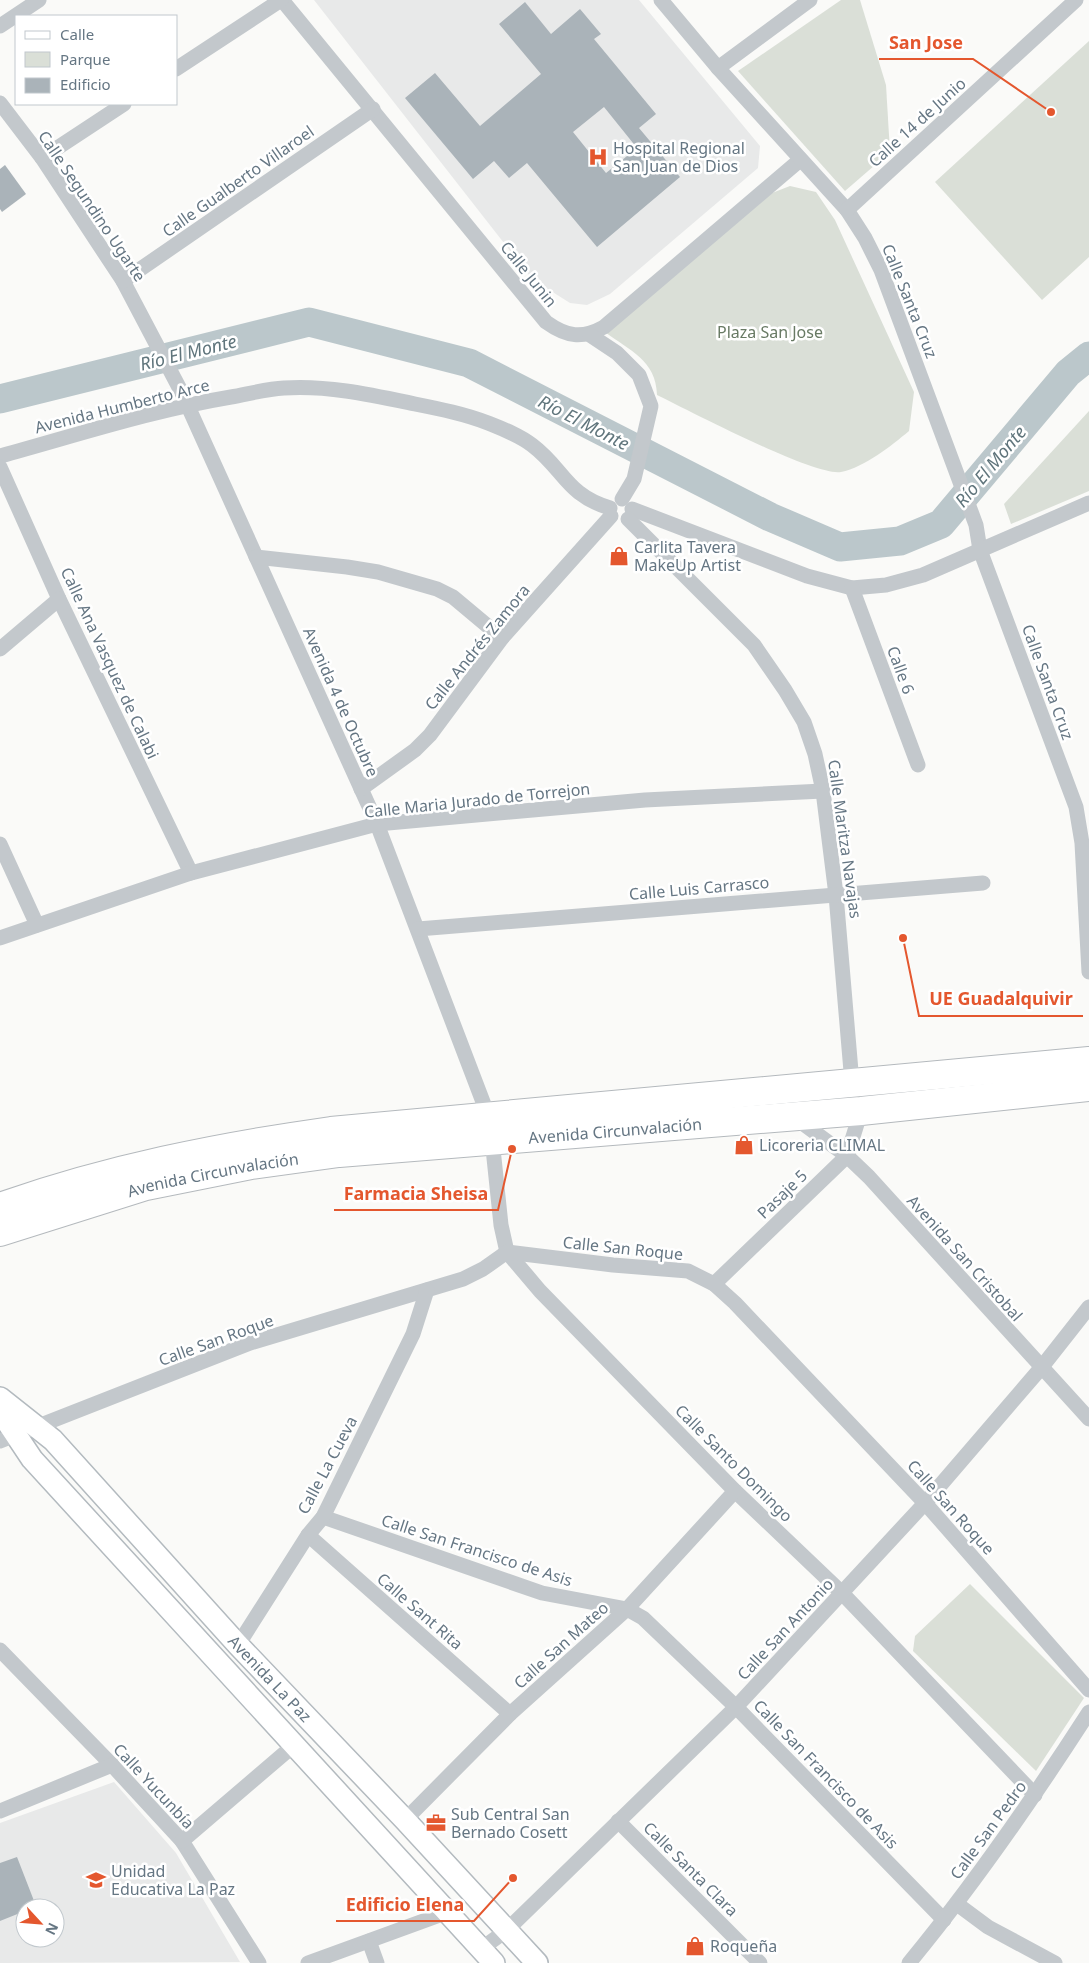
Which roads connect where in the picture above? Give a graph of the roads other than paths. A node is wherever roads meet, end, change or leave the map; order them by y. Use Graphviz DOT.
graph roads {
  1 [pos="39,0"];
  2 [pos="281,0"];
  3 [pos="661,0"];
  4 [pos="810,0"];
  5 [pos="1076,0"];
  6 [pos="16,15"];
  7 [pos="15,16"];
  8 [pos="0,26"];
  9 [pos="178,68"];
  10 [pos="718,68"];
  11 [pos="0,103"];
  12 [pos="122,105"];
  13 [pos="372,109"];
  14 [pos="42,158"];
  15 [pos="800,160"];
  16 [pos="847,210"];
  17 [pos="123,281"];
  18 [pos="590,335"];
  19 [pos="184,398"];
  20 [pos="0,456"];
  21 [pos="0,467"];
  22 [pos="1089,503"];
  23 [pos="627,509"];
  24 [pos="610,512"];
  25 [pos="980,550"];
  26 [pos="256,556"];
  27 [pos="852,588"];
  28 [pos="59,599"];
  29 [pos="502,638"];
  30 [pos="0,649"];
  31 [pos="918,765"];
  32 [pos="362,789"];
  33 [pos="823,791"];
  34 [pos="378,824"];
  35 [pos="0,844"];
  36 [pos="191,874"];
  37 [pos="983,883"];
  38 [pos="836,894"];
  39 [pos="37,925"];
  40 [pos="418,929"];
  41 [pos="0,938"];
  42 [pos="1089,972"];
  43 [pos="1089,1061"];
  44 [pos="852,1083"];
  45 [pos="1089,1087"];
  46 [pos="861,1111"];
  47 [pos="792,1116"];
  48 [pos="490,1127"];
  49 [pos="847,1156"];
  50 [pos="0,1207"];
  51 [pos="0,1232"];
  52 [pos="507,1252"];
  53 [pos="714,1284"];
  54 [pos="427,1290"];
  55 [pos="1089,1307"];
  56 [pos="1041,1368"];
  57 [pos="0,1398"];
  58 [pos="0,1412"];
  59 [pos="1089,1419"];
  60 [pos="38,1428"];
  61 [pos="8,1438"];
  62 [pos="735,1492"];
  63 [pos="925,1502"];
  64 [pos="323,1517"];
  65 [pos="308,1536"];
  66 [pos="842,1593"];
  67 [pos="627,1610"];
  68 [pos="238,1645"];
  69 [pos="0,1650"];
  70 [pos="1089,1690"];
  71 [pos="736,1707"];
  72 [pos="1089,1712"];
  73 [pos="510,1714"];
  74 [pos="293,1746"];
  75 [pos="112,1765"];
  76 [pos="1035,1795"];
  77 [pos="0,1812"];
  78 [pos="406,1820"];
  79 [pos="618,1822"];
  80 [pos="182,1841"];
  81 [pos="957,1904"];
  82 [pos="448,1912"];
  83 [pos="944,1920"];
  84 [pos="507,1930"];
  85 [pos="369,1941"];
  86 [pos="488,1956"];
  87 [pos="259,1963"];
  88 [pos="308,1963"];
  89 [pos="377,1963"];
  90 [pos="537,1963"];
  91 [pos="760,1963"];
  92 [pos="909,1963"];
  93 [pos="1055,1963"];
  1 -- 6 [label="street"];
  2 -- 9 [label="street"];
  2 -- 13 [label="street, Calle Junin"];
  3 -- 10 [label="street"];
  4 -- 10 [label="street"];
  5 -- 16 [label="street, Calle 14 de Junio"];
  7 -- 8 [label="street"];
  10 -- 15 [label="street"];
  11 -- 14 [label="street, Calle Segundino Ugarte"];
  12 -- 14 [label="street"];
  13 -- 17 [label="street, Calle Gualberto Villaroel"];
  13 -- 18 [label="street, Calle Junin"];
  14 -- 17 [label="street, Calle Segundino Ugarte"];
  15 -- 16 [label="street, Calle Santa Cruz"];
  15 -- 18 [label="street"];
  16 -- 25 [label="street, Calle Santa Cruz"];
  17 -- 19 [label="street, Calle Segundino Ugarte"];
  18 -- 23 [label="street"];
  19 -- 20 [label="street, Avenida Humberto Arce"];
  19 -- 24 [label="street, Avenida Humberto Arce"];
  19 -- 26 [label="street, Avenida 4 de Octubre"];
  21 -- 28 [label="street, Calle Ana Vasquez de Calabi"];
  22 -- 25 [label="street"];
  23 -- 24 [label="street, Calle Andrés Zamora"];
  23 -- 24 [label="street, Avenida Humberto Arce"];
  23 -- 27 [label="street"];
  23 -- 33 [label="street, Calle Maritza Navajas"];
  24 -- 29 [label="street, Calle Andrés Zamora"];
  25 -- 27 [label="street"];
  25 -- 42 [label="street, Calle Santa Cruz"];
  26 -- 29 [label="street"];
  26 -- 32 [label="street, Avenida 4 de Octubre"];
  27 -- 31 [label="street, Calle 6"];
  28 -- 30 [label="street"];
  28 -- 36 [label="street, Calle Ana Vasquez de Calabi"];
  29 -- 32 [label="street, Calle Andrés Zamora"];
  32 -- 34 [label="street, Avenida 4 de Octubre"];
  33 -- 34 [label="street, Calle Maria Jurado de Torrejon"];
  33 -- 38 [label="street, Calle Maritza Navajas"];
  34 -- 36 [label="street, Calle Maria Jurado de Torrejon"];
  34 -- 40 [label="street, Avenida 4 de Octubre"];
  35 -- 39 [label="street"];
  36 -- 39 [label="street, Calle Maria Jurado de Torrejon"];
  37 -- 38 [label="street, Calle Luis Carrasco"];
  38 -- 40 [label="street, Calle Luis Carrasco"];
  38 -- 44 [label="street, Calle Maritza Navajas"];
  39 -- 41 [label="street, Calle Maria Jurado de Torrejon"];
  40 -- 48 [label="street, Avenida 4 de Octubre"];
  43 -- 44 [label="highway, Avenida Circunvalación"];
  44 -- 48 [label="highway, Avenida Circunvalación"];
  45 -- 46 [label="highway, Avenida Circunvalación"];
  46 -- 47 [label="highway, Avenida Circunvalación"];
  46 -- 49 [label="street"];
  47 -- 48 [label="highway, Avenida Circunvalación"];
  47 -- 49 [label="street"];
  48 -- 50 [label="highway, Avenida Circunvalación"];
  48 -- 51 [label="highway, Avenida Circunvalación"];
  48 -- 52 [label="street, Calle Santo Domingo"];
  49 -- 53 [label="street, Pasaje 5"];
  49 -- 56 [label="street, Avenida San Cristobal"];
  52 -- 53 [label="street, Calle San Roque"];
  52 -- 54 [label="street, Calle San Roque"];
  52 -- 62 [label="street, Calle Santo Domingo"];
  53 -- 63 [label="street, Calle San Roque"];
  54 -- 60 [label="street, Calle San Roque"];
  54 -- 64 [label="street, Calle La Cueva"];
  55 -- 56 [label="street, Calle San Antonio"];
  56 -- 59 [label="street, Avenida San Cristobal"];
  56 -- 63 [label="street, Calle San Antonio"];
  57 -- 60 [label="street, Avenida La Paz"];
  58 -- 61 [label="street, Avenida La Paz"];
  60 -- 61 [label="street, Calle San Roque"];
  60 -- 68 [label="street, Avenida La Paz"];
  61 -- 74 [label="street, Avenida La Paz"];
  62 -- 66 [label="street, Calle Santo Domingo"];
  62 -- 67 [label="street, Calle San Mateo"];
  63 -- 66 [label="street, Calle San Antonio"];
  63 -- 70 [label="street, Calle San Roque"];
  64 -- 65 [label="street, Calle La Cueva"];
  64 -- 67 [label="street, Calle San Francisco de Asis"];
  65 -- 68 [label="street, Calle La Cueva"];
  65 -- 73 [label="street, Calle Sant Rita"];
  66 -- 71 [label="street, Calle San Antonio"];
  66 -- 76 [label="street, Calle Santo Domingo"];
  67 -- 71 [label="street, Calle San Francisco de Asis"];
  67 -- 73 [label="street, Calle San Mateo"];
  68 -- 78 [label="street, Avenida La Paz"];
  69 -- 75 [label="street, Calle Yucunbía"];
  71 -- 79 [label="street, Calle San Antonio"];
  71 -- 83 [label="street, Calle San Francisco de Asis"];
  72 -- 76 [label="street, Calle San Pedro"];
  73 -- 78 [label="street, Calle San Mateo"];
  74 -- 80 [label="street"];
  74 -- 82 [label="street, Avenida La Paz"];
  75 -- 77 [label="street"];
  75 -- 80 [label="street, Calle Yucunbía"];
  76 -- 81 [label="street, Calle San Pedro"];
  78 -- 84 [label="street, Avenida La Paz"];
  79 -- 84 [label="street, Calle San Antonio"];
  79 -- 91 [label="street, Calle Santa Clara"];
  80 -- 87 [label="street, Calle Yucunbía"];
  81 -- 83 [label="street, Calle San Pedro"];
  81 -- 93 [label="street"];
  82 -- 85 [label="street"];
  82 -- 86 [label="street, Avenida La Paz"];
  83 -- 92 [label="street, Calle San Pedro"];
  84 -- 86 [label="street, Calle San Antonio"];
  84 -- 90 [label="street, Avenida La Paz"];
  85 -- 88 [label="street"];
  85 -- 89 [label="street"];
}
